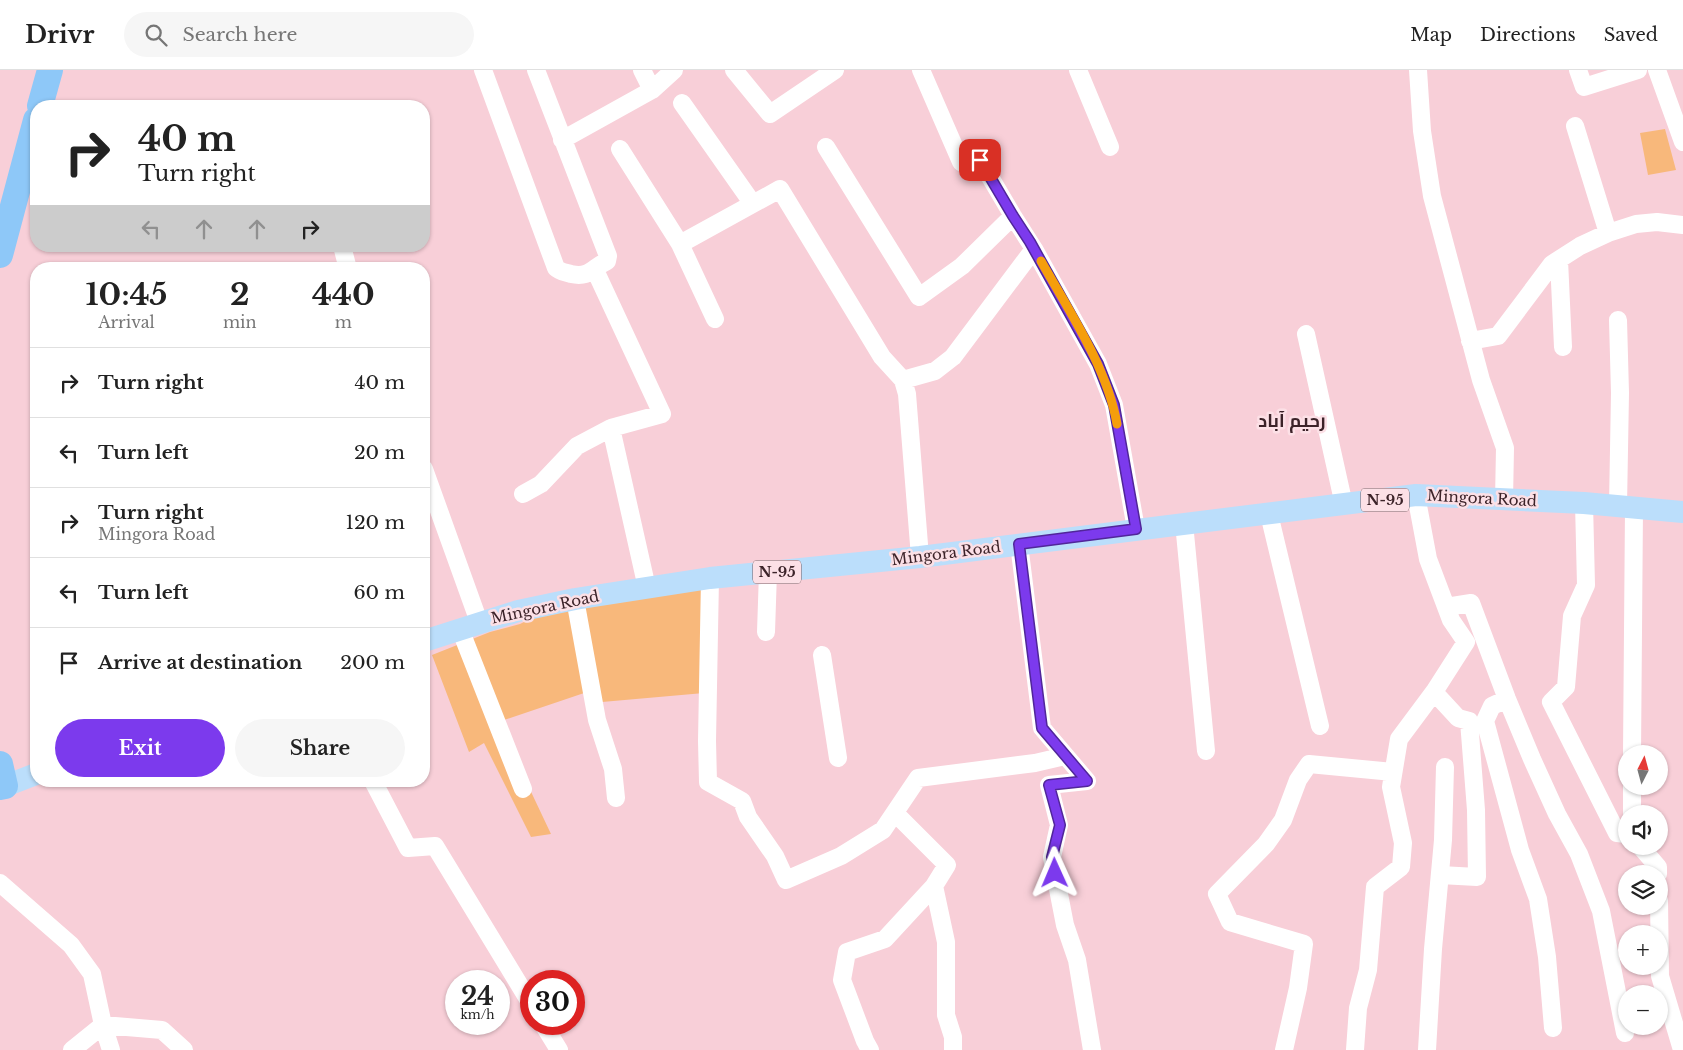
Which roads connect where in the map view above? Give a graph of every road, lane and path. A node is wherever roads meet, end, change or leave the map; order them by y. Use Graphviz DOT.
graph roads {
  1 [pos="483,70"];
  2 [pos="536,70"];
  3 [pos="642,70"];
  4 [pos="674,70"];
  5 [pos="734,70"];
  6 [pos="835,70"];
  7 [pos="921,70"];
  8 [pos="1078,70"];
  9 [pos="1418,70"];
  10 [pos="1578,70"];
  11 [pos="1638,70"];
  12 [pos="1657,70"];
  13 [pos="652,90"];
  14 [pos="682,103"];
  15 [pos="1575,126"];
  16 [pos="562,140"];
  17 [pos="30,142"];
  18 [pos="1683,142"];
  19 [pos="826,147"];
  20 [pos="1110,147"];
  21 [pos="620,149"];
  22 [pos="753,204"];
  23 [pos="1013,216"];
  24 [pos="1683,225"];
  25 [pos="1608,233"];
  26 [pos="680,244"];
  27 [pos="1034,249"];
  28 [pos="0,255"];
  29 [pos="1559,260"];
  30 [pos="595,270"];
  31 [pos="715,319"];
  32 [pos="1618,320"];
  33 [pos="1306,334"];
  34 [pos="1470,341"];
  35 [pos="1563,347"];
  36 [pos="903,380"];
  37 [pos="611,428"];
  38 [pos="430,489"];
  39 [pos="523,494"];
  40 [pos="1416,495"];
  41 [pos="1504,500"];
  42 [pos="1584,503"];
  43 [pos="1344,505"];
  44 [pos="1626,507"];
  45 [pos="1683,512"];
  46 [pos="1269,514"];
  47 [pos="1184,524"];
  48 [pos="1136,529"];
  49 [pos="1019,544"];
  50 [pos="920,557"];
  51 [pos="768,572"];
  52 [pos="710,578"];
  53 [pos="647,588"];
  54 [pos="575,598"];
  55 [pos="1446,607"];
  56 [pos="470,626"];
  57 [pos="766,632"];
  58 [pos="430,640"];
  59 [pos="822,655"];
  60 [pos="1434,692"];
  61 [pos="1507,699"];
  62 [pos="1320,726"];
  63 [pos="1632,745"];
  64 [pos="1206,751"];
  65 [pos="1065,756"];
  66 [pos="838,758"];
  67 [pos="1445,767"];
  68 [pos="1393,772"];
  69 [pos="30,775"];
  70 [pos="2,779"];
  71 [pos="376,787"];
  72 [pos="523,789"];
  73 [pos="616,798"];
  74 [pos="894,813"];
  75 [pos="1618,833"];
  76 [pos="1648,855"];
  77 [pos="1656,865"];
  78 [pos="1440,875"];
  79 [pos="0,883"];
  80 [pos="934,886"];
  81 [pos="1659,915"];
  82 [pos="520,986"];
  83 [pos="1618,997"];
  84 [pos="103,1025"];
  85 [pos="1553,1028"];
  86 [pos="550,1035"];
  87 [pos="72,1050"];
  88 [pos="111,1050"];
  89 [pos="184,1050"];
  90 [pos="559,1050"];
  91 [pos="870,1050"];
  92 [pos="953,1050"];
  93 [pos="1092,1050"];
  94 [pos="1284,1050"];
  95 [pos="1355,1050"];
  96 [pos="1427,1050"];
  97 [pos="1682,1050"];
  1 -- 30 [label="street"];
  2 -- 16 [label="street"];
  3 -- 13 [label="street"];
  4 -- 13 [label="street"];
  5 -- 6 [label="street"];
  7 -- 23 [label="street"];
  8 -- 20 [label="street"];
  9 -- 34 [label="street"];
  10 -- 11 [label="street"];
  12 -- 18 [label="street"];
  13 -- 16 [label="street"];
  14 -- 22 [label="street"];
  15 -- 25 [label="street"];
  16 -- 30 [label="street"];
  17 -- 28 [label="highway"];
  19 -- 23 [label="street"];
  21 -- 26 [label="street"];
  22 -- 26 [label="street"];
  22 -- 36 [label="street"];
  23 -- 27 [label="street"];
  24 -- 25 [label="street"];
  25 -- 29 [label="street"];
  26 -- 31 [label="street"];
  27 -- 36 [label="street"];
  27 -- 48 [label="street"];
  29 -- 34 [label="street"];
  29 -- 35 [label="street"];
  30 -- 37 [label="street"];
  32 -- 44 [label="street"];
  33 -- 43 [label="street"];
  34 -- 41 [label="street"];
  36 -- 50 [label="street"];
  37 -- 39 [label="street"];
  37 -- 53 [label="street"];
  38 -- 56 [label="street"];
  40 -- 41 [label="main road, Mingora Road / N-95"];
  40 -- 43 [label="main road, Mingora Road / N-95"];
  40 -- 55 [label="street"];
  41 -- 42 [label="main road, Mingora Road / N-95"];
  42 -- 44 [label="main road, Mingora Road / N-95"];
  42 -- 75 [label="street"];
  43 -- 46 [label="main road, Mingora Road / N-95"];
  44 -- 45 [label="main road, Mingora Road / N-95"];
  44 -- 63 [label="street"];
  46 -- 47 [label="main road, Mingora Road / N-95"];
  46 -- 62 [label="street"];
  47 -- 48 [label="main road, Mingora Road / N-95"];
  47 -- 64 [label="street"];
  48 -- 49 [label="main road, Mingora Road / N-95"];
  49 -- 50 [label="main road, Mingora Road / N-95"];
  49 -- 65 [label="street"];
  50 -- 51 [label="main road, Mingora Road / N-95"];
  51 -- 52 [label="main road, Mingora Road / N-95"];
  51 -- 57 [label="street"];
  52 -- 53 [label="main road, Mingora Road / N-95"];
  52 -- 74 [label="street"];
  53 -- 54 [label="main road, Mingora Road / N-95"];
  54 -- 56 [label="main road, Mingora Road / N-95"];
  54 -- 73 [label="street"];
  55 -- 60 [label="street"];
  55 -- 61 [label="street"];
  56 -- 58 [label="main road, Mingora Road / N-95"];
  56 -- 72 [label="street"];
  59 -- 66 [label="street"];
  60 -- 68 [label="street"];
  60 -- 78 [label="street"];
  61 -- 83 [label="street"];
  61 -- 85 [label="street"];
  65 -- 74 [label="street"];
  65 -- 93 [label="street"];
  67 -- 78 [label="street"];
  68 -- 94 [label="street"];
  68 -- 95 [label="street"];
  69 -- 70 [label="main road"];
  71 -- 82 [label="street"];
  74 -- 80 [label="street"];
  76 -- 77 [label="street"];
  78 -- 96 [label="street"];
  79 -- 84 [label="street"];
  80 -- 91 [label="street"];
  80 -- 92 [label="street"];
  81 -- 97 [label="street"];
  84 -- 87 [label="street"];
  84 -- 88 [label="street"];
  84 -- 89 [label="street"];
  86 -- 90 [label="street"];
}
